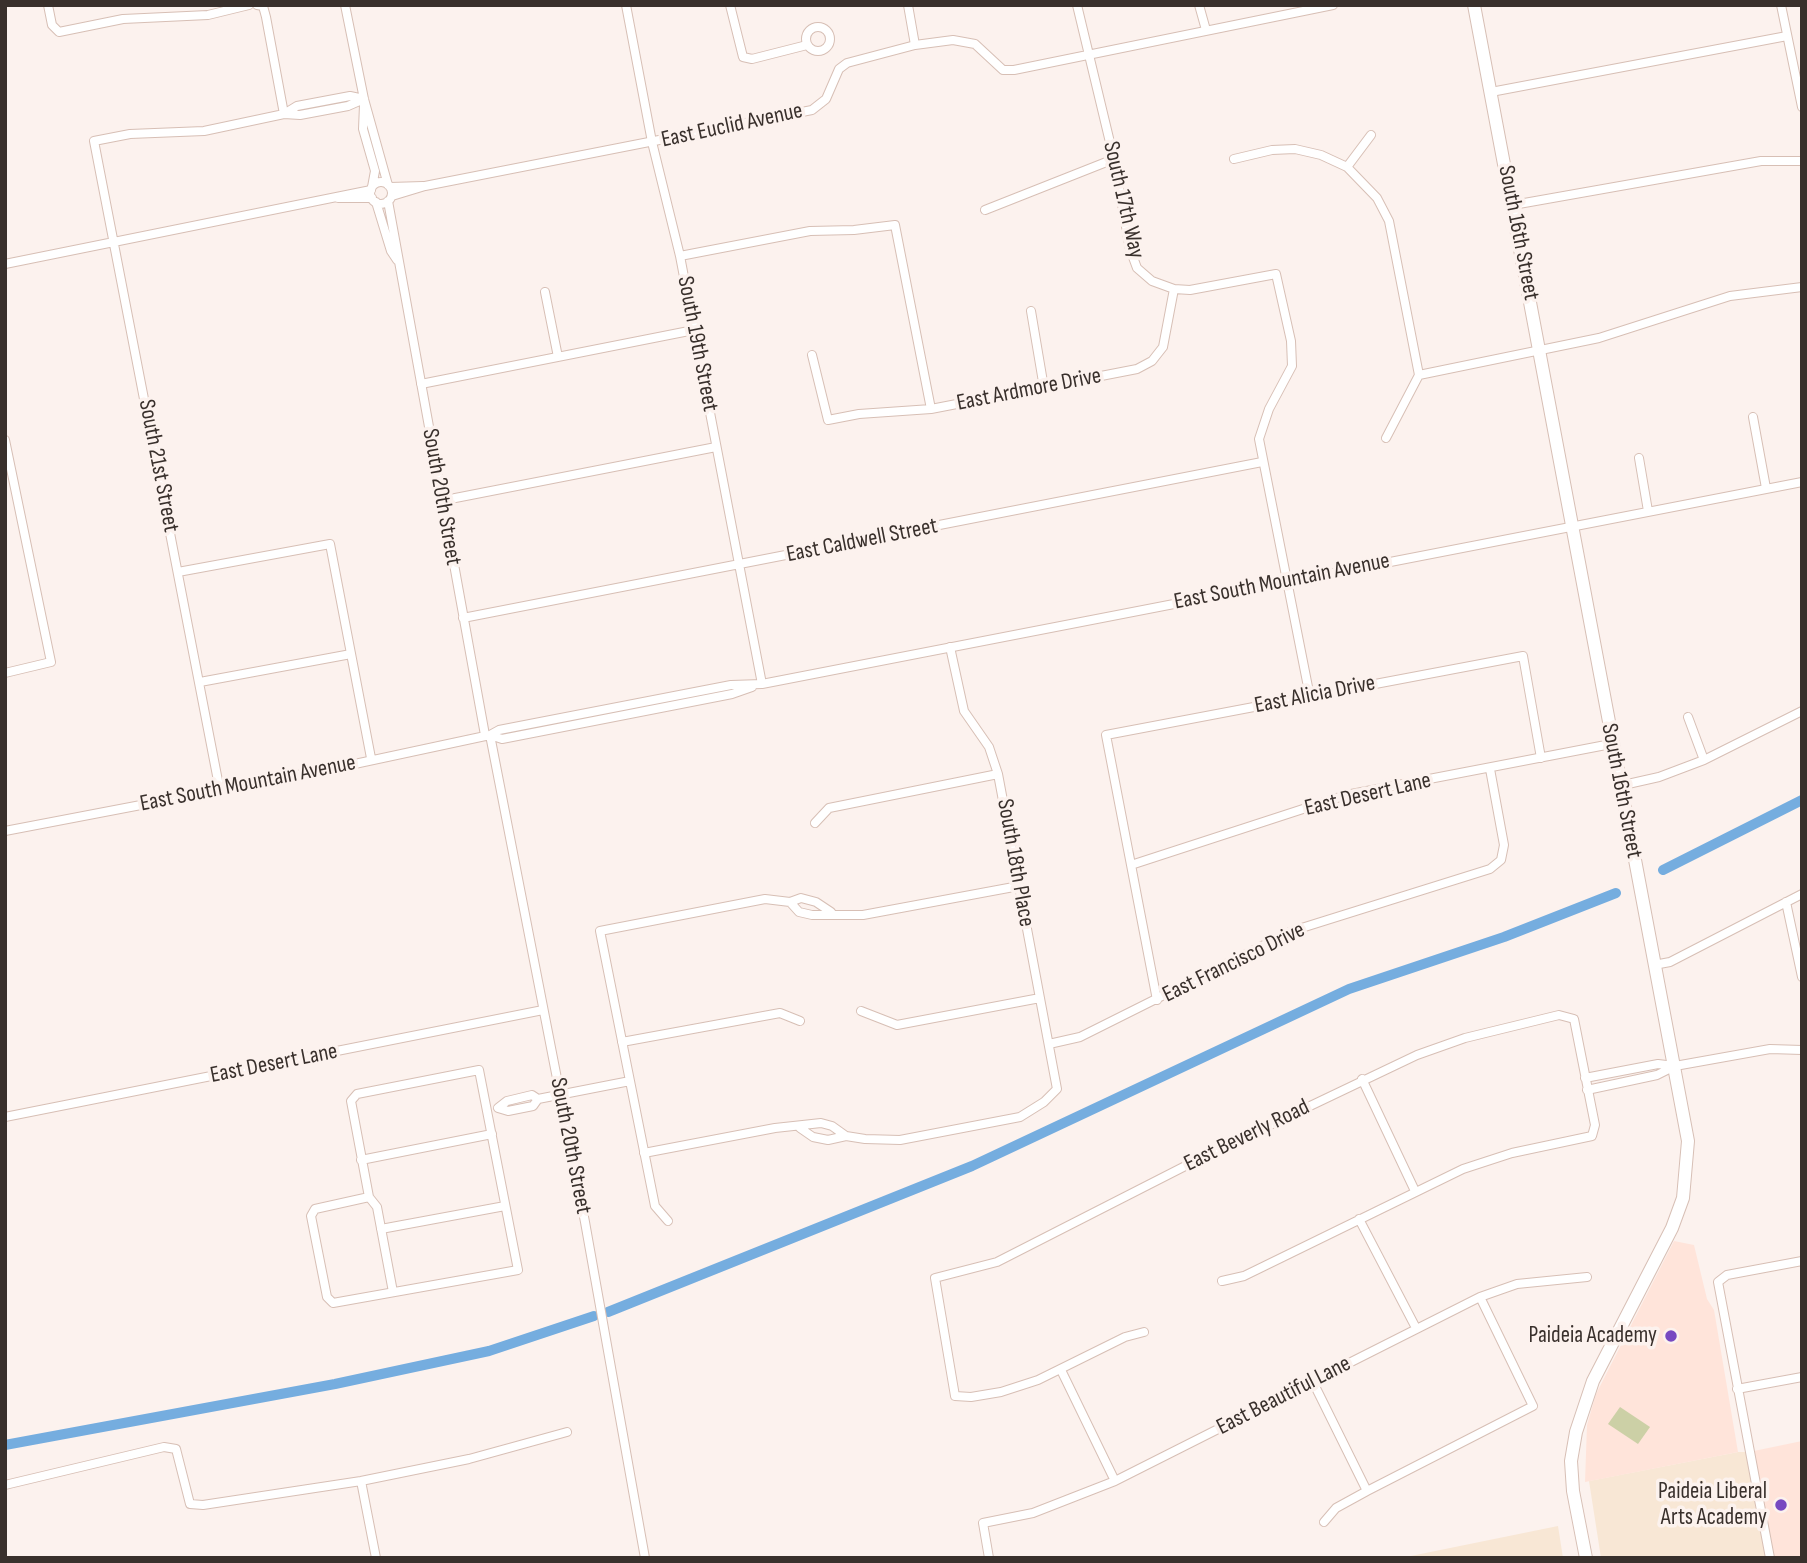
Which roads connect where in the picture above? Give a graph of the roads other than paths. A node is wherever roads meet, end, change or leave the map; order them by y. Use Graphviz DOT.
graph roads {
  1 [pos="48,5"];
  2 [pos="249,5"];
  3 [pos="257,5"];
  4 [pos="345,5"];
  5 [pos="626,5"];
  6 [pos="730,5"];
  7 [pos="908,5"];
  8 [pos="1077,5"];
  9 [pos="1199,5"];
  10 [pos="1333,5"];
  11 [pos="1474,5"];
  12 [pos="1781,5"];
  13 [pos="263,6"];
  14 [pos="1206,30"];
  15 [pos="1787,36"];
  16 [pos="807,45"];
  17 [pos="915,45"];
  18 [pos="1090,54"];
  19 [pos="1491,92"];
  20 [pos="364,99"];
  21 [pos="1802,107"];
  22 [pos="284,114"];
  23 [pos="1371,135"];
  24 [pos="652,142"];
  25 [pos="1114,159"];
  26 [pos="1234,159"];
  27 [pos="1802,160"];
  28 [pos="1347,167"];
  29 [pos="389,192"];
  30 [pos="373,194"];
  31 [pos="1513,205"];
  32 [pos="985,210"];
  33 [pos="114,242"];
  34 [pos="680,256"];
  35 [pos="397,260"];
  36 [pos="5,264"];
  37 [pos="1802,287"];
  38 [pos="1174,289"];
  39 [pos="545,292"];
  40 [pos="1031,311"];
  41 [pos="694,330"];
  42 [pos="1540,350"];
  43 [pos="813,355"];
  44 [pos="558,357"];
  45 [pos="1419,375"];
  46 [pos="421,384"];
  47 [pos="1044,388"];
  48 [pos="931,409"];
  49 [pos="1753,417"];
  50 [pos="1386,438"];
  51 [pos="5,440"];
  52 [pos="716,447"];
  53 [pos="1639,458"];
  54 [pos="1262,462"];
  55 [pos="1802,482"];
  56 [pos="1766,488"];
  57 [pos="440,501"];
  58 [pos="1648,511"];
  59 [pos="1571,526"];
  60 [pos="739,565"];
  61 [pos="178,572"];
  62 [pos="1287,581"];
  63 [pos="463,618"];
  64 [pos="950,647"];
  65 [pos="351,654"];
  66 [pos="5,673"];
  67 [pos="200,682"];
  68 [pos="762,684"];
  69 [pos="1310,696"];
  70 [pos="1802,711"];
  71 [pos="1688,716"];
  72 [pos="487,735"];
  73 [pos="1611,744"];
  74 [pos="370,758"];
  75 [pos="1541,758"];
  76 [pos="1704,760"];
  77 [pos="1490,768"];
  78 [pos="998,774"];
  79 [pos="1619,786"];
  80 [pos="220,791"];
  81 [pos="815,823"];
  82 [pos="5,831"];
  83 [pos="1131,865"];
  84 [pos="1019,886"];
  85 [pos="1802,894"];
  86 [pos="790,902"];
  87 [pos="1786,902"];
  88 [pos="832,913"];
  89 [pos="1654,965"];
  90 [pos="1802,977"];
  91 [pos="1040,998"];
  92 [pos="1157,1000"];
  93 [pos="543,1010"];
  94 [pos="861,1011"];
  95 [pos="800,1021"];
  96 [pos="622,1042"];
  97 [pos="1049,1044"];
  98 [pos="1802,1050"];
  99 [pos="1675,1066"];
  100 [pos="1585,1078"];
  101 [pos="1362,1079"];
  102 [pos="630,1081"];
  103 [pos="1587,1090"];
  104 [pos="559,1095"];
  105 [pos="487,1110"];
  106 [pos="5,1117"];
  107 [pos="800,1128"];
  108 [pos="492,1134"];
  109 [pos="846,1136"];
  110 [pos="644,1153"];
  111 [pos="361,1160"];
  112 [pos="1415,1191"];
  113 [pos="369,1197"];
  114 [pos="505,1206"];
  115 [pos="1359,1219"];
  116 [pos="668,1221"];
  117 [pos="381,1228"];
  118 [pos="1802,1261"];
  119 [pos="1587,1277"];
  120 [pos="1222,1281"];
  121 [pos="393,1292"];
  122 [pos="1480,1297"];
  123 [pos="1416,1328"];
  124 [pos="1144,1332"];
  125 [pos="1061,1370"];
  126 [pos="1802,1377"];
  127 [pos="1313,1381"];
  128 [pos="1737,1389"];
  129 [pos="567,1432"];
  130 [pos="361,1481"];
  131 [pos="1115,1481"];
  132 [pos="5,1485"];
  133 [pos="1367,1491"];
  134 [pos="1325,1521"];
  135 [pos="376,1558"];
  136 [pos="645,1558"];
  137 [pos="989,1558"];
  138 [pos="1586,1558"];
  139 [pos="1770,1558"];
  1 -- 2 [label="street"];
  3 -- 13 [label="street"];
  4 -- 20 [label="street, South 20th Street"];
  5 -- 24 [label="street, South 19th Street"];
  6 -- 16 [label="street"];
  7 -- 17 [label="street"];
  8 -- 18 [label="street, South 17th Way"];
  9 -- 14 [label="street"];
  10 -- 14 [label="street, East Euclid Avenue"];
  11 -- 19 [label="main road, South 16th Street"];
  12 -- 15 [label="street"];
  13 -- 22 [label="street"];
  14 -- 18 [label="street, East Euclid Avenue"];
  15 -- 19 [label="street"];
  15 -- 21 [label="street"];
  17 -- 18 [label="street, East Euclid Avenue"];
  17 -- 24 [label="street, East Euclid Avenue"];
  18 -- 25 [label="street, South 17th Way"];
  19 -- 31 [label="main road, South 16th Street"];
  20 -- 22 [label="street"];
  20 -- 29 [label="street, South 20th Street"];
  20 -- 30 [label="street, South 20th Street"];
  22 -- 33 [label="street, South 21st Street"];
  23 -- 28 [label="street"];
  24 -- 29 [label="street, East Euclid Avenue"];
  24 -- 34 [label="street, South 19th Street"];
  25 -- 32 [label="street"];
  25 -- 38 [label="street, South 17th Way"];
  26 -- 28 [label="street"];
  27 -- 31 [label="street"];
  28 -- 45 [label="street"];
  29 -- 30 [label="street"];
  29 -- 30 [label="street"];
  29 -- 35 [label="street, South 20th Street"];
  30 -- 33 [label="street"];
  30 -- 35 [label="street, South 20th Street"];
  31 -- 42 [label="main road, South 16th Street"];
  33 -- 36 [label="street"];
  33 -- 61 [label="street, South 21st Street"];
  34 -- 41 [label="street, South 19th Street"];
  34 -- 48 [label="street"];
  35 -- 46 [label="street, South 20th Street"];
  37 -- 42 [label="street"];
  38 -- 47 [label="street, East Ardmore Drive"];
  38 -- 54 [label="street"];
  39 -- 44 [label="street"];
  40 -- 47 [label="street"];
  41 -- 44 [label="street"];
  41 -- 52 [label="street, South 19th Street"];
  42 -- 45 [label="street"];
  42 -- 59 [label="main road, South 16th Street"];
  43 -- 48 [label="street, East Ardmore Drive"];
  44 -- 46 [label="street"];
  45 -- 50 [label="street"];
  46 -- 57 [label="street, South 20th Street"];
  47 -- 48 [label="street, East Ardmore Drive"];
  49 -- 56 [label="street"];
  51 -- 66 [label="street"];
  52 -- 57 [label="street"];
  52 -- 60 [label="street, South 19th Street"];
  53 -- 58 [label="street"];
  54 -- 60 [label="street, East Caldwell Street"];
  54 -- 62 [label="street"];
  55 -- 56 [label="street, East South Mountain Avenue"];
  56 -- 58 [label="street, East South Mountain Avenue"];
  57 -- 63 [label="street, South 20th Street"];
  58 -- 59 [label="street, East South Mountain Avenue"];
  59 -- 62 [label="street, East South Mountain Avenue"];
  59 -- 73 [label="main road, South 16th Street"];
  60 -- 63 [label="street, East Caldwell Street"];
  60 -- 68 [label="street, South 19th Street"];
  61 -- 65 [label="street"];
  61 -- 67 [label="street, South 21st Street"];
  62 -- 64 [label="street, East South Mountain Avenue"];
  62 -- 69 [label="street"];
  63 -- 72 [label="street, South 20th Street"];
  64 -- 68 [label="street, East South Mountain Avenue"];
  64 -- 78 [label="street, South 18th Place"];
  65 -- 67 [label="street"];
  65 -- 74 [label="street"];
  67 -- 80 [label="street, South 21st Street"];
  68 -- 72 [label="street, East South Mountain Avenue"];
  69 -- 75 [label="street, East Alicia Drive"];
  69 -- 83 [label="street, East Alicia Drive"];
  70 -- 76 [label="street"];
  71 -- 76 [label="street"];
  72 -- 74 [label="street, East South Mountain Avenue"];
  72 -- 93 [label="street, South 20th Street"];
  73 -- 75 [label="street, East Desert Lane"];
  73 -- 79 [label="main road, South 16th Street"];
  74 -- 80 [label="street, East South Mountain Avenue"];
  75 -- 77 [label="street, East Desert Lane"];
  76 -- 79 [label="street"];
  77 -- 83 [label="street, East Desert Lane"];
  77 -- 92 [label="street, East Francisco Drive"];
  78 -- 81 [label="street"];
  78 -- 84 [label="street, South 18th Place"];
  79 -- 89 [label="main road, South 16th Street"];
  80 -- 82 [label="street, East South Mountain Avenue"];
  83 -- 92 [label="street"];
  84 -- 88 [label="street"];
  84 -- 91 [label="street, South 18th Place"];
  85 -- 87 [label="street"];
  86 -- 88 [label="street"];
  86 -- 88 [label="street"];
  86 -- 96 [label="street"];
  87 -- 89 [label="street"];
  87 -- 90 [label="street"];
  89 -- 99 [label="main road, South 16th Street"];
  91 -- 94 [label="street"];
  91 -- 97 [label="street, South 18th Place"];
  92 -- 97 [label="street, East Francisco Drive"];
  93 -- 104 [label="street, South 20th Street"];
  93 -- 106 [label="street, East Desert Lane"];
  95 -- 96 [label="street"];
  96 -- 102 [label="street"];
  97 -- 109 [label="street, South 18th Place"];
  98 -- 99 [label="street"];
  99 -- 100 [label="street"];
  99 -- 103 [label="street"];
  99 -- 138 [label="main road, South 16th Street"];
  100 -- 101 [label="street, East Beverly Road"];
  100 -- 103 [label="street"];
  101 -- 112 [label="street"];
  101 -- 125 [label="street, East Beverly Road"];
  102 -- 104 [label="street"];
  102 -- 110 [label="street"];
  103 -- 112 [label="street"];
  104 -- 105 [label="street"];
  104 -- 136 [label="street, South 20th Street"];
  105 -- 108 [label="street"];
  105 -- 111 [label="street"];
  107 -- 109 [label="street"];
  107 -- 109 [label="street"];
  107 -- 110 [label="street"];
  108 -- 111 [label="street"];
  108 -- 114 [label="street"];
  110 -- 116 [label="street"];
  111 -- 113 [label="street"];
  112 -- 115 [label="street"];
  113 -- 117 [label="street"];
  113 -- 121 [label="street"];
  114 -- 117 [label="street"];
  114 -- 121 [label="street"];
  115 -- 120 [label="street"];
  115 -- 123 [label="street"];
  117 -- 121 [label="street"];
  118 -- 128 [label="street"];
  119 -- 122 [label="street, East Beautiful Lane"];
  122 -- 123 [label="street, East Beautiful Lane"];
  122 -- 133 [label="street"];
  123 -- 127 [label="street, East Beautiful Lane"];
  124 -- 125 [label="street"];
  125 -- 131 [label="street"];
  126 -- 128 [label="street"];
  127 -- 131 [label="street, East Beautiful Lane"];
  127 -- 133 [label="street"];
  128 -- 139 [label="street"];
  129 -- 130 [label="street"];
  130 -- 132 [label="street"];
  130 -- 135 [label="street"];
  131 -- 137 [label="street, East Beautiful Lane"];
  133 -- 134 [label="street"];
}
